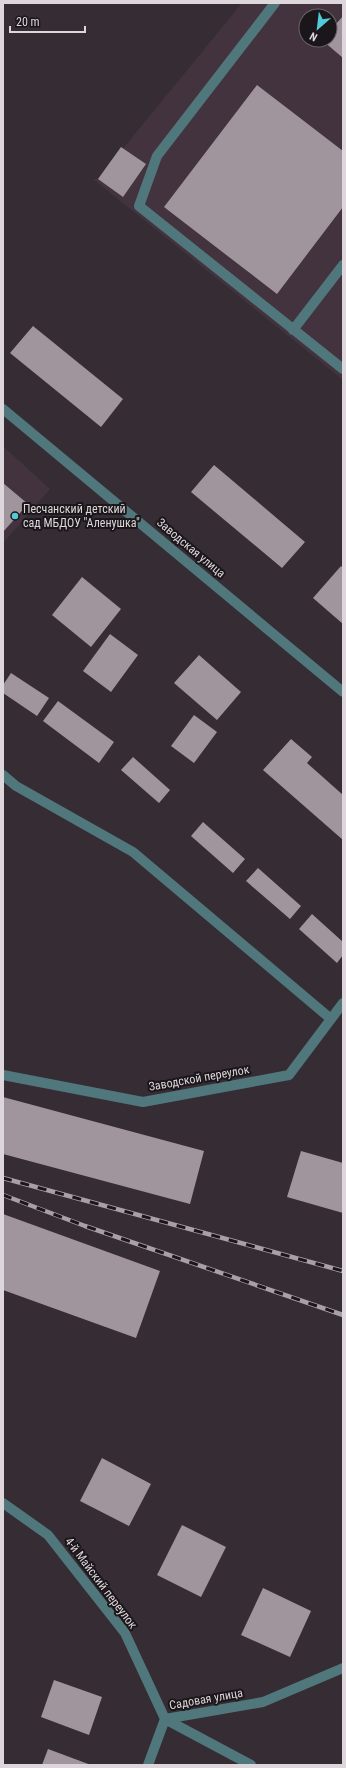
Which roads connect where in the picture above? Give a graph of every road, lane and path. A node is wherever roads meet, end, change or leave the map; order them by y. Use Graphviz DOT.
graph roads {
  1 [pos="275,3"];
  2 [pos="343,265"];
  3 [pos="293,330"];
  4 [pos="343,369"];
  5 [pos="3,409"];
  6 [pos="343,692"];
  7 [pos="3,775"];
  8 [pos="343,1004"];
  9 [pos="331,1019"];
  10 [pos="3,1075"];
  11 [pos="3,1503"];
  12 [pos="343,1668"];
  13 [pos="165,1720"];
  14 [pos="148,1765"];
  15 [pos="251,1765"];
  1 -- 3 [label="street"];
  2 -- 3 [label="street"];
  3 -- 4 [label="street"];
  5 -- 6 [label="street, Заводская улица"];
  7 -- 9 [label="street"];
  8 -- 9 [label="street, Заводской переулок"];
  9 -- 10 [label="street, Заводской переулок"];
  11 -- 13 [label="street, 4-й Майский переулок"];
  12 -- 13 [label="street, Садовая улица"];
  13 -- 14 [label="street"];
  13 -- 15 [label="street, Садовая улица"];
}
